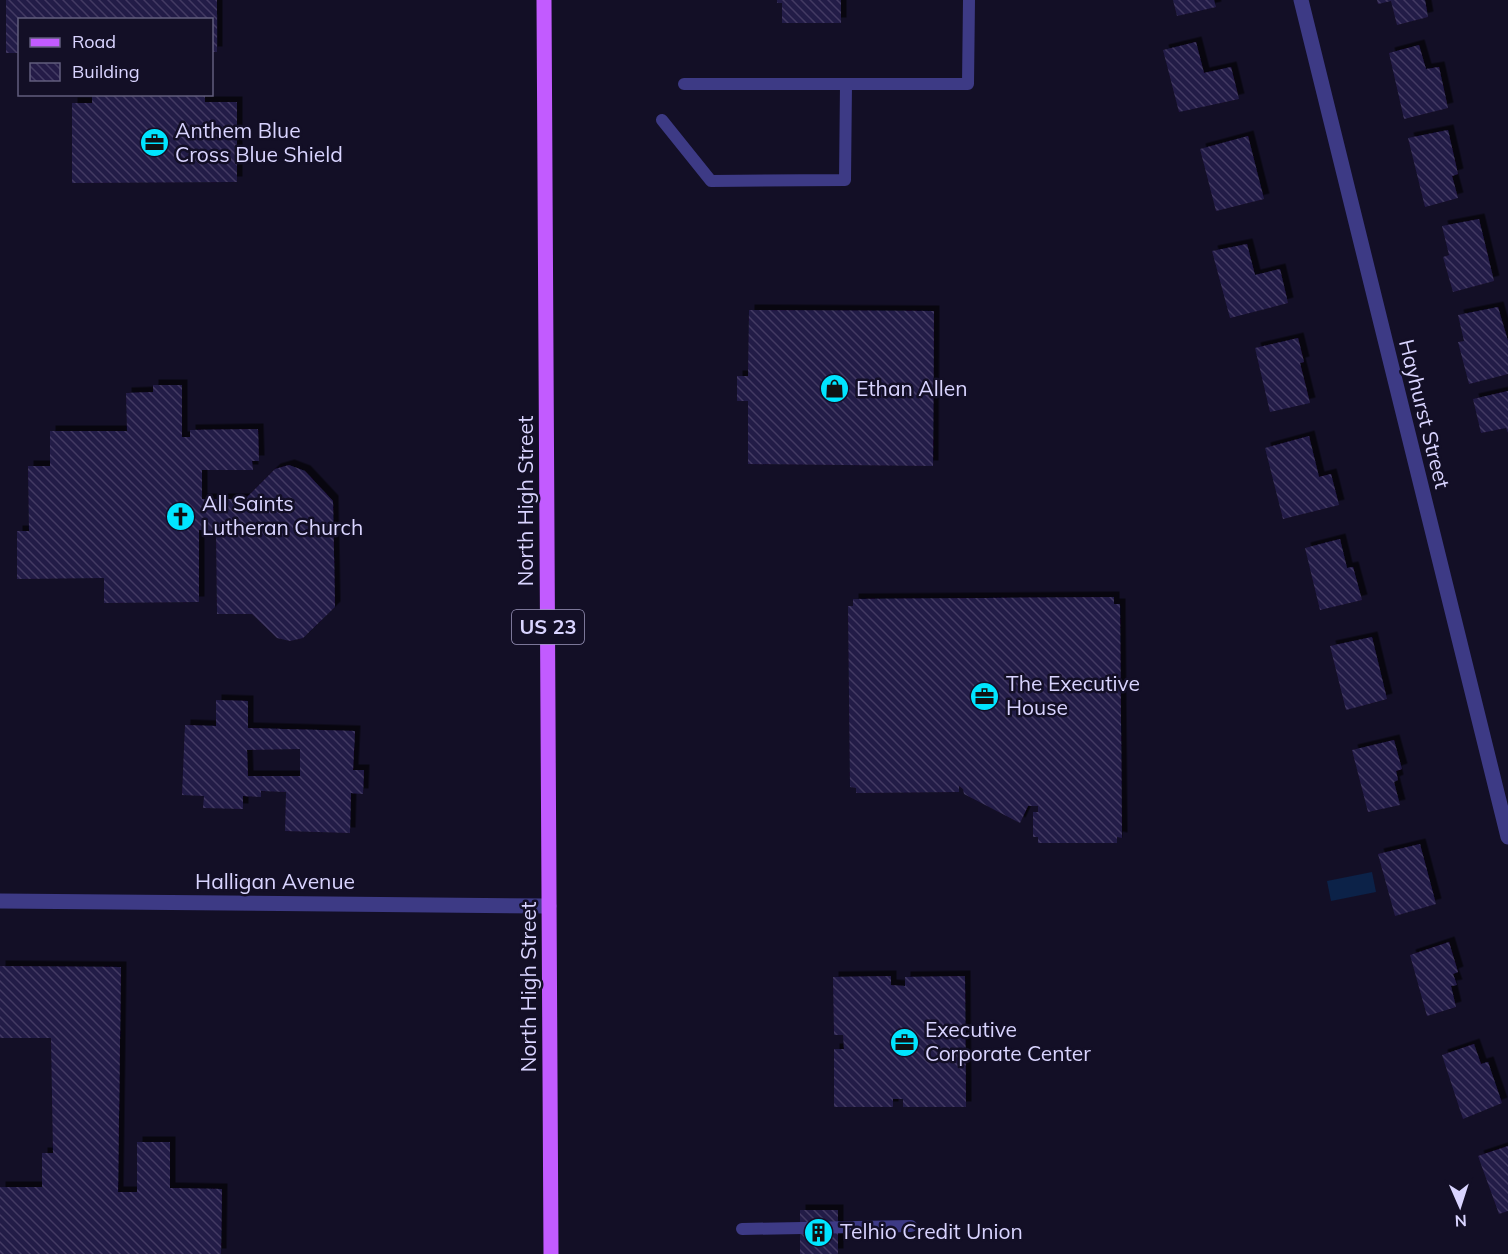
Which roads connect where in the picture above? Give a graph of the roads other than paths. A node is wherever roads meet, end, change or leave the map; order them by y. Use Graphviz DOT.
graph roads {
  1 [pos="544,0"];
  2 [pos="969,0"];
  3 [pos="1301,0"];
  4 [pos="684,84"];
  5 [pos="846,84"];
  6 [pos="662,120"];
  7 [pos="1508,837"];
  8 [pos="0,901"];
  9 [pos="549,906"];
  10 [pos="911,1226"];
  11 [pos="742,1229"];
  12 [pos="551,1254"];
  1 -- 9 [label="main road, North High Street / US 23"];
  2 -- 5 [label="lane"];
  3 -- 7 [label="street, Hayhurst Street"];
  4 -- 5 [label="lane"];
  5 -- 6 [label="lane"];
  8 -- 9 [label="street, Halligan Avenue"];
  9 -- 12 [label="main road, North High Street / US 23"];
  10 -- 11 [label="lane"];
}
